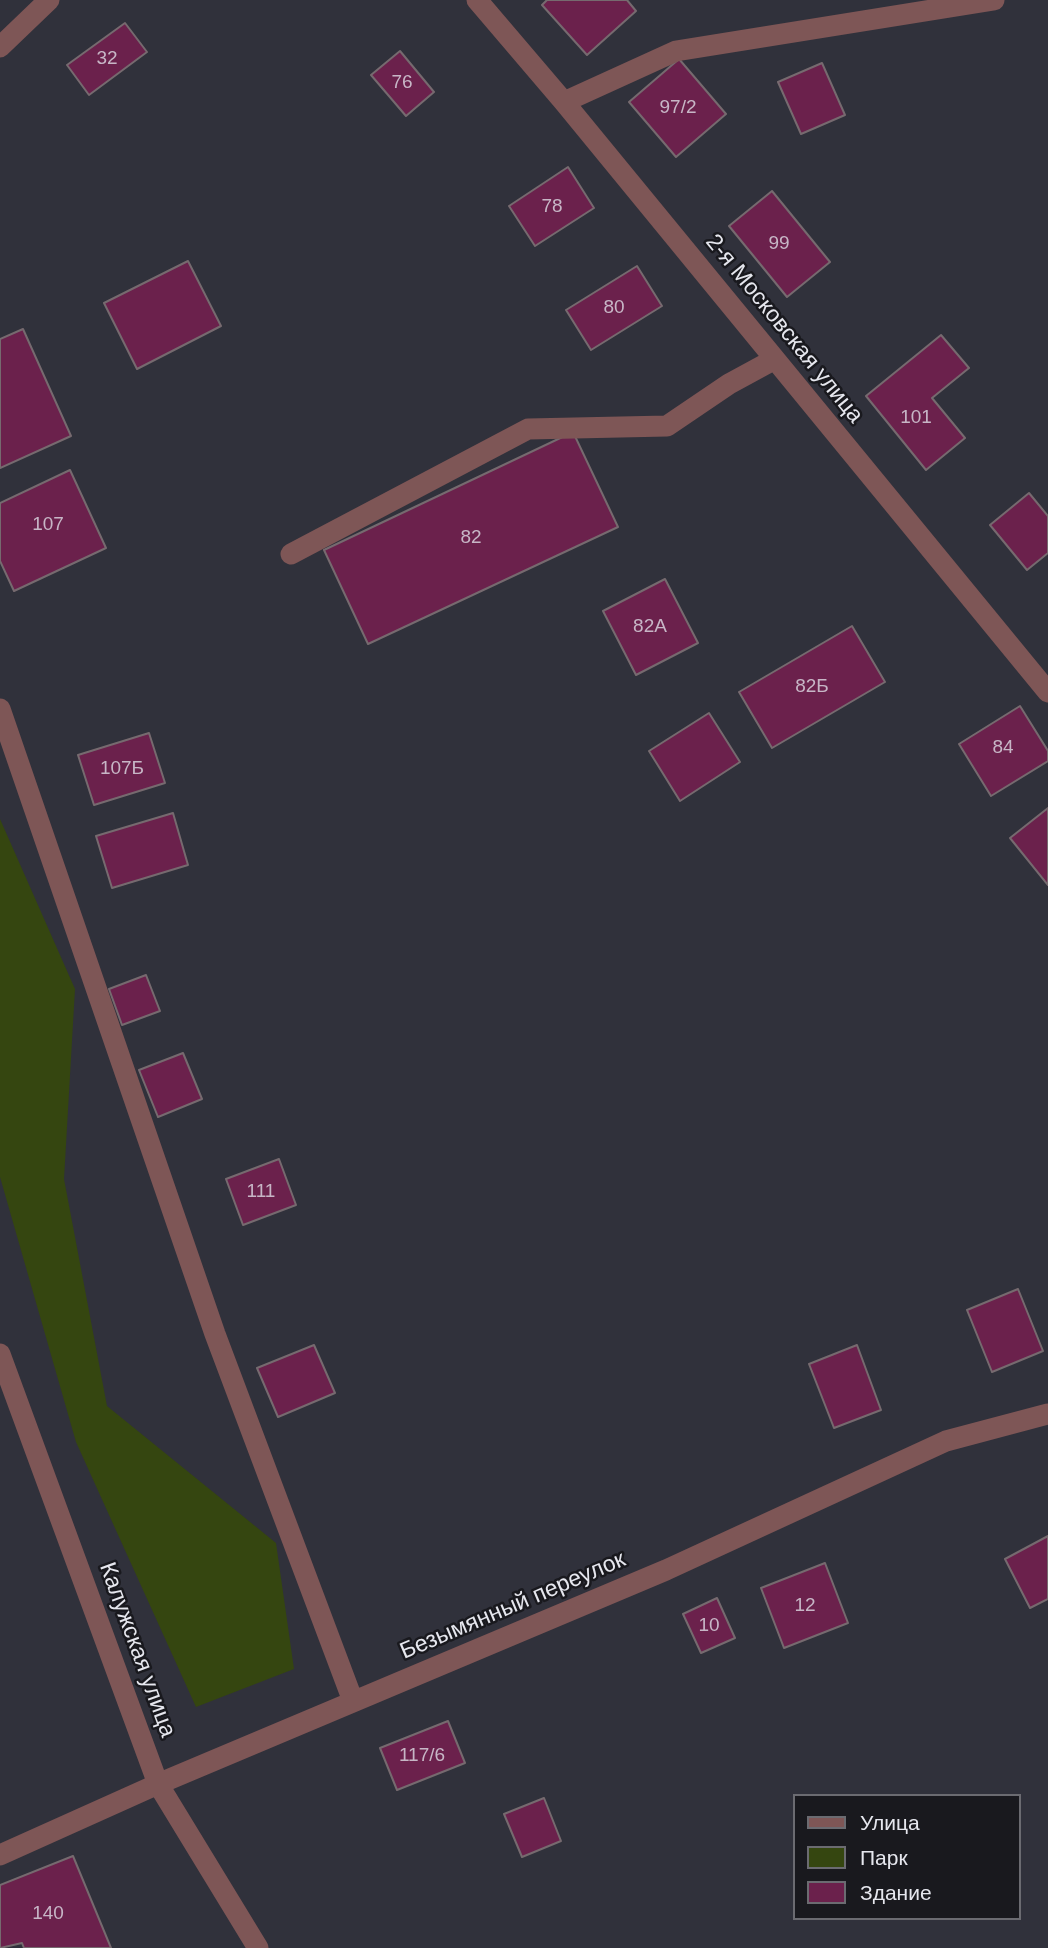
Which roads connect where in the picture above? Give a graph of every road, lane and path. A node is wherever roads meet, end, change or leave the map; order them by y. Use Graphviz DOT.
graph roads {
  1 [pos="49,0"];
  2 [pos="477,0"];
  3 [pos="994,0"];
  4 [pos="0,47"];
  5 [pos="564,102"];
  6 [pos="775,359"];
  7 [pos="291,554"];
  8 [pos="1048,692"];
  9 [pos="0,709"];
  10 [pos="0,1354"];
  11 [pos="1048,1414"];
  12 [pos="353,1701"];
  13 [pos="158,1784"];
  14 [pos="0,1855"];
  15 [pos="258,1948"];
  1 -- 4 [label="street"];
  2 -- 5 [label="street, 2-я Московская улица"];
  3 -- 5 [label="street"];
  5 -- 6 [label="street, 2-я Московская улица"];
  6 -- 7 [label="street"];
  6 -- 8 [label="street, 2-я Московская улица"];
  9 -- 12 [label="street"];
  10 -- 13 [label="street, Калужская улица"];
  11 -- 12 [label="street, Безымянный переулок"];
  12 -- 13 [label="street, Безымянный переулок"];
  13 -- 14 [label="street, Безымянный переулок"];
  13 -- 15 [label="street, Калужская улица"];
}
